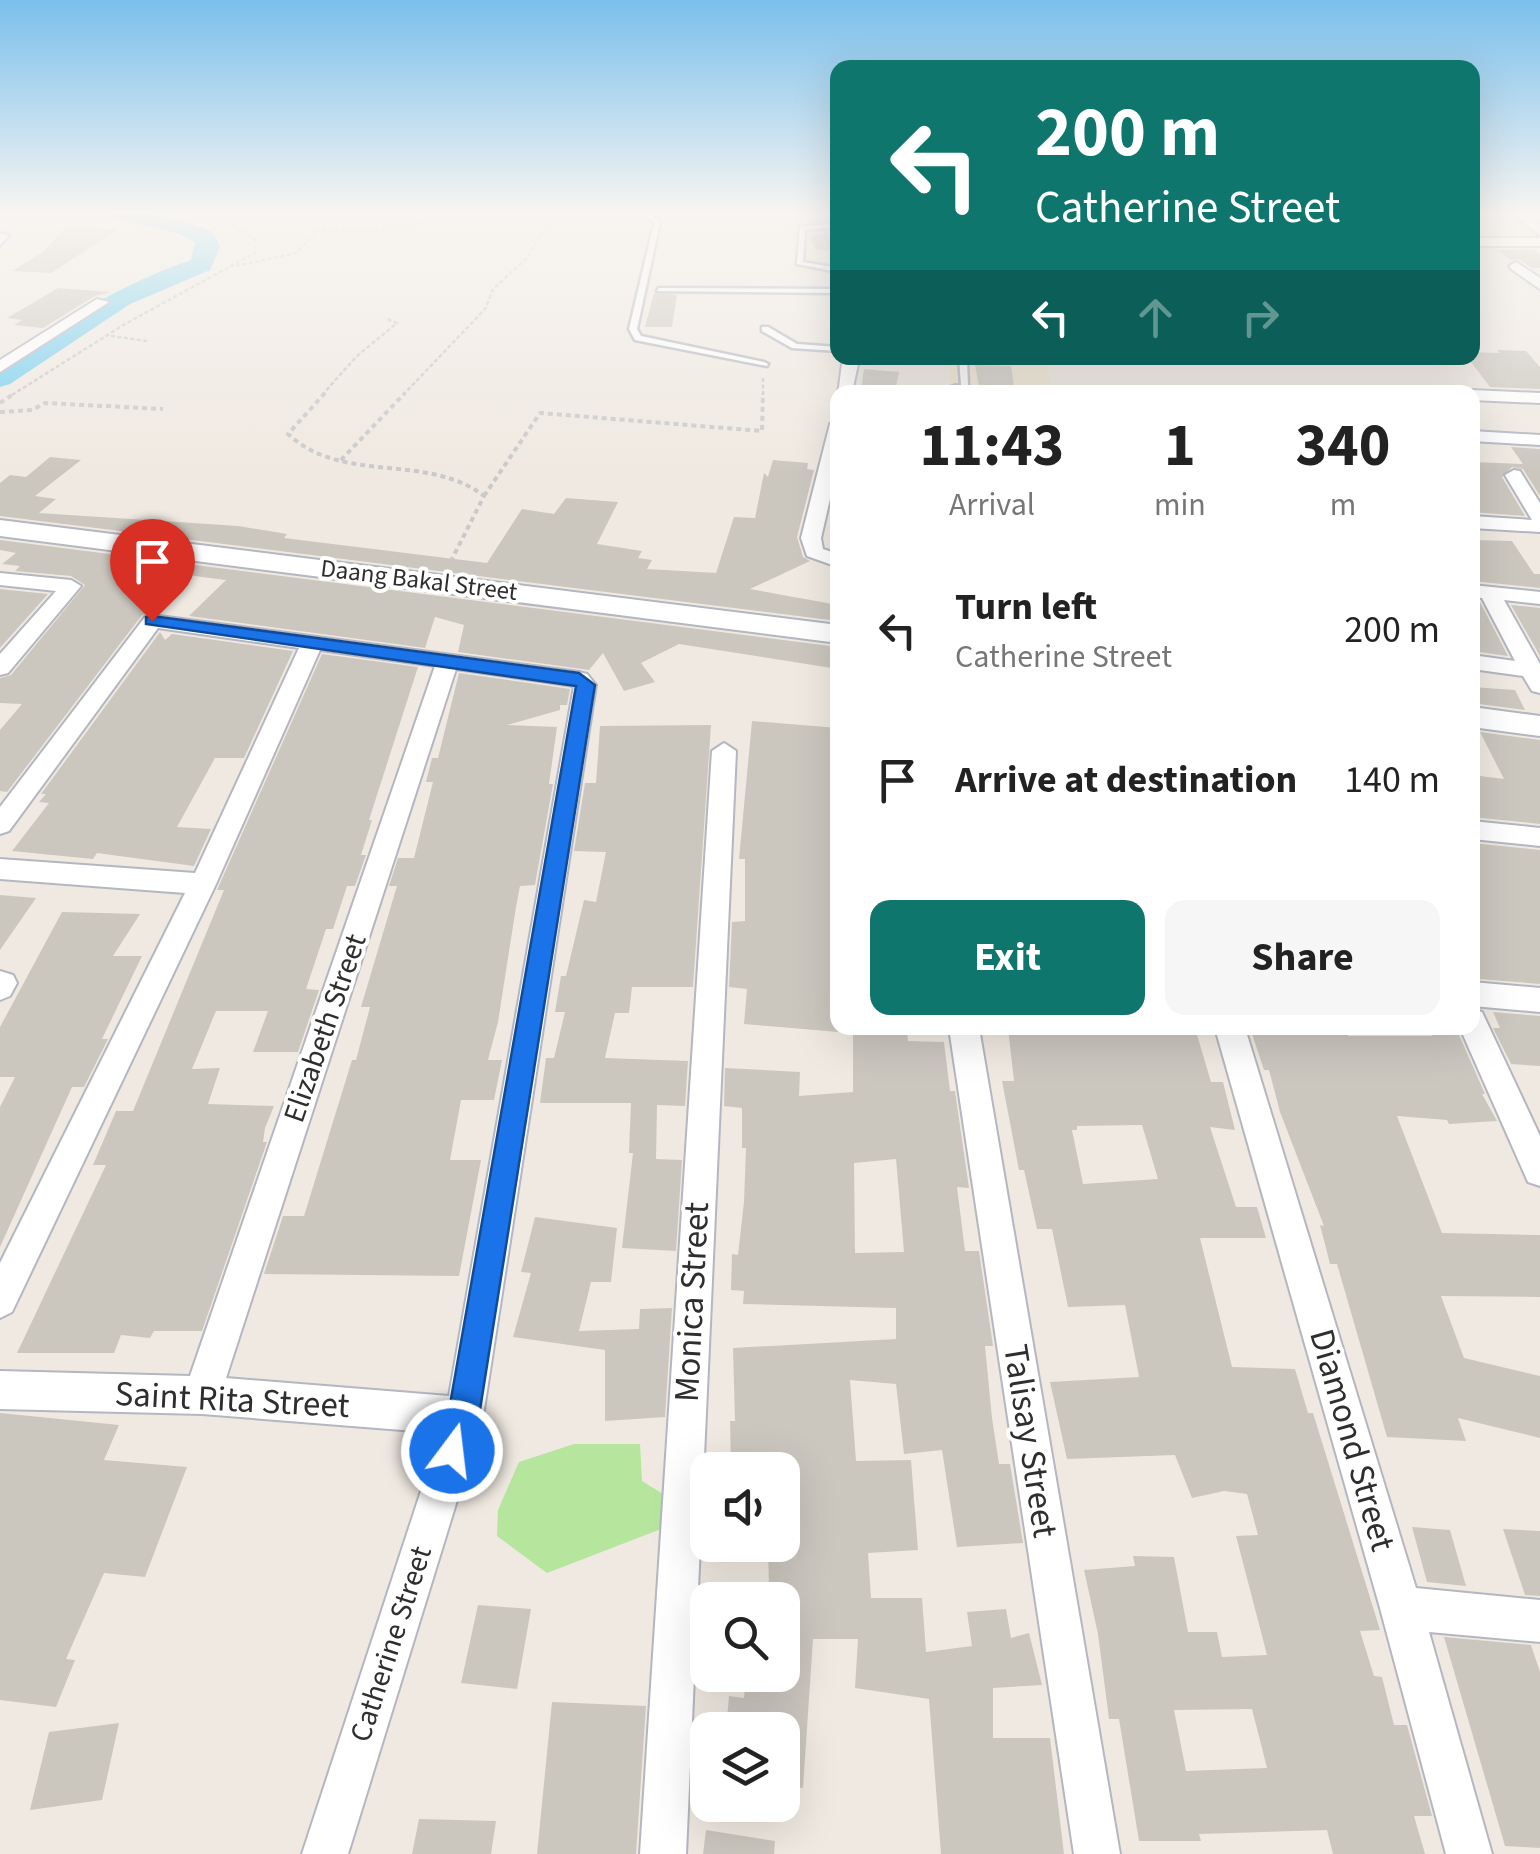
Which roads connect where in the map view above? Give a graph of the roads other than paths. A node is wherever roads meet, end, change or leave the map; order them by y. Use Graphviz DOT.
graph roads {
  1 [pos="640,300"];
  2 [pos="102,302"];
  3 [pos="765,329"];
  4 [pos="830,348"];
  5 [pos="764,364"];
  6 [pos="0,367"];
  7 [pos="1480,395"];
  8 [pos="1540,398"];
  9 [pos="1480,436"];
  10 [pos="1540,440"];
  11 [pos="1514,474"];
  12 [pos="830,497"];
  13 [pos="1540,518"];
  14 [pos="1480,522"];
  15 [pos="1540,526"];
  16 [pos="0,528"];
  17 [pos="830,558"];
  18 [pos="19,563"];
  19 [pos="0,579"];
  20 [pos="1481,592"];
  21 [pos="1540,598"];
  22 [pos="830,633"];
  23 [pos="313,641"];
  24 [pos="448,660"];
  25 [pos="1480,664"];
  26 [pos="0,668"];
  27 [pos="1538,676"];
  28 [pos="1480,718"];
  29 [pos="1540,726"];
  30 [pos="724,750"];
  31 [pos="0,825"];
  32 [pos="1480,831"];
  33 [pos="1540,837"];
  34 [pos="0,868"];
  35 [pos="203,884"];
  36 [pos="1480,995"];
  37 [pos="1540,1000"];
  38 [pos="965,1035"];
  39 [pos="1232,1035"];
  40 [pos="1478,1035"];
  41 [pos="1540,1172"];
  42 [pos="0,1300"];
  43 [pos="0,1390"];
  44 [pos="202,1395"];
  45 [pos="464,1416"];
  46 [pos="1401,1608"];
  47 [pos="1540,1621"];
  48 [pos="325,1854"];
  49 [pos="662,1854"];
  50 [pos="1096,1854"];
  51 [pos="1468,1854"];
  1 -- 5 [label="lane"];
  2 -- 6 [label="street"];
  3 -- 4 [label="lane"];
  7 -- 8 [label="street"];
  9 -- 10 [label="street"];
  11 -- 13 [label="street"];
  12 -- 17 [label="street"];
  14 -- 15 [label="street"];
  16 -- 22 [label="street, Daang Bakal Street"];
  18 -- 19 [label="street"];
  19 -- 26 [label="street"];
  20 -- 21 [label="street"];
  20 -- 27 [label="street"];
  23 -- 24 [label="street, Catherine Street"];
  23 -- 31 [label="street, Catherine Street"];
  23 -- 35 [label="street"];
  24 -- 44 [label="street, Elizabeth Street"];
  24 -- 45 [label="street, Catherine Street"];
  25 -- 27 [label="street"];
  28 -- 29 [label="street"];
  30 -- 49 [label="street, Monica Street"];
  32 -- 33 [label="street"];
  34 -- 35 [label="street"];
  35 -- 42 [label="street"];
  36 -- 37 [label="street"];
  38 -- 50 [label="street, Talisay Street"];
  39 -- 46 [label="street, Diamond Street"];
  40 -- 41 [label="street"];
  43 -- 44 [label="street, Saint Rita Street"];
  44 -- 45 [label="street, Saint Rita Street"];
  45 -- 48 [label="street, Catherine Street"];
  46 -- 47 [label="street"];
  46 -- 51 [label="street, Diamond Street"];
}
